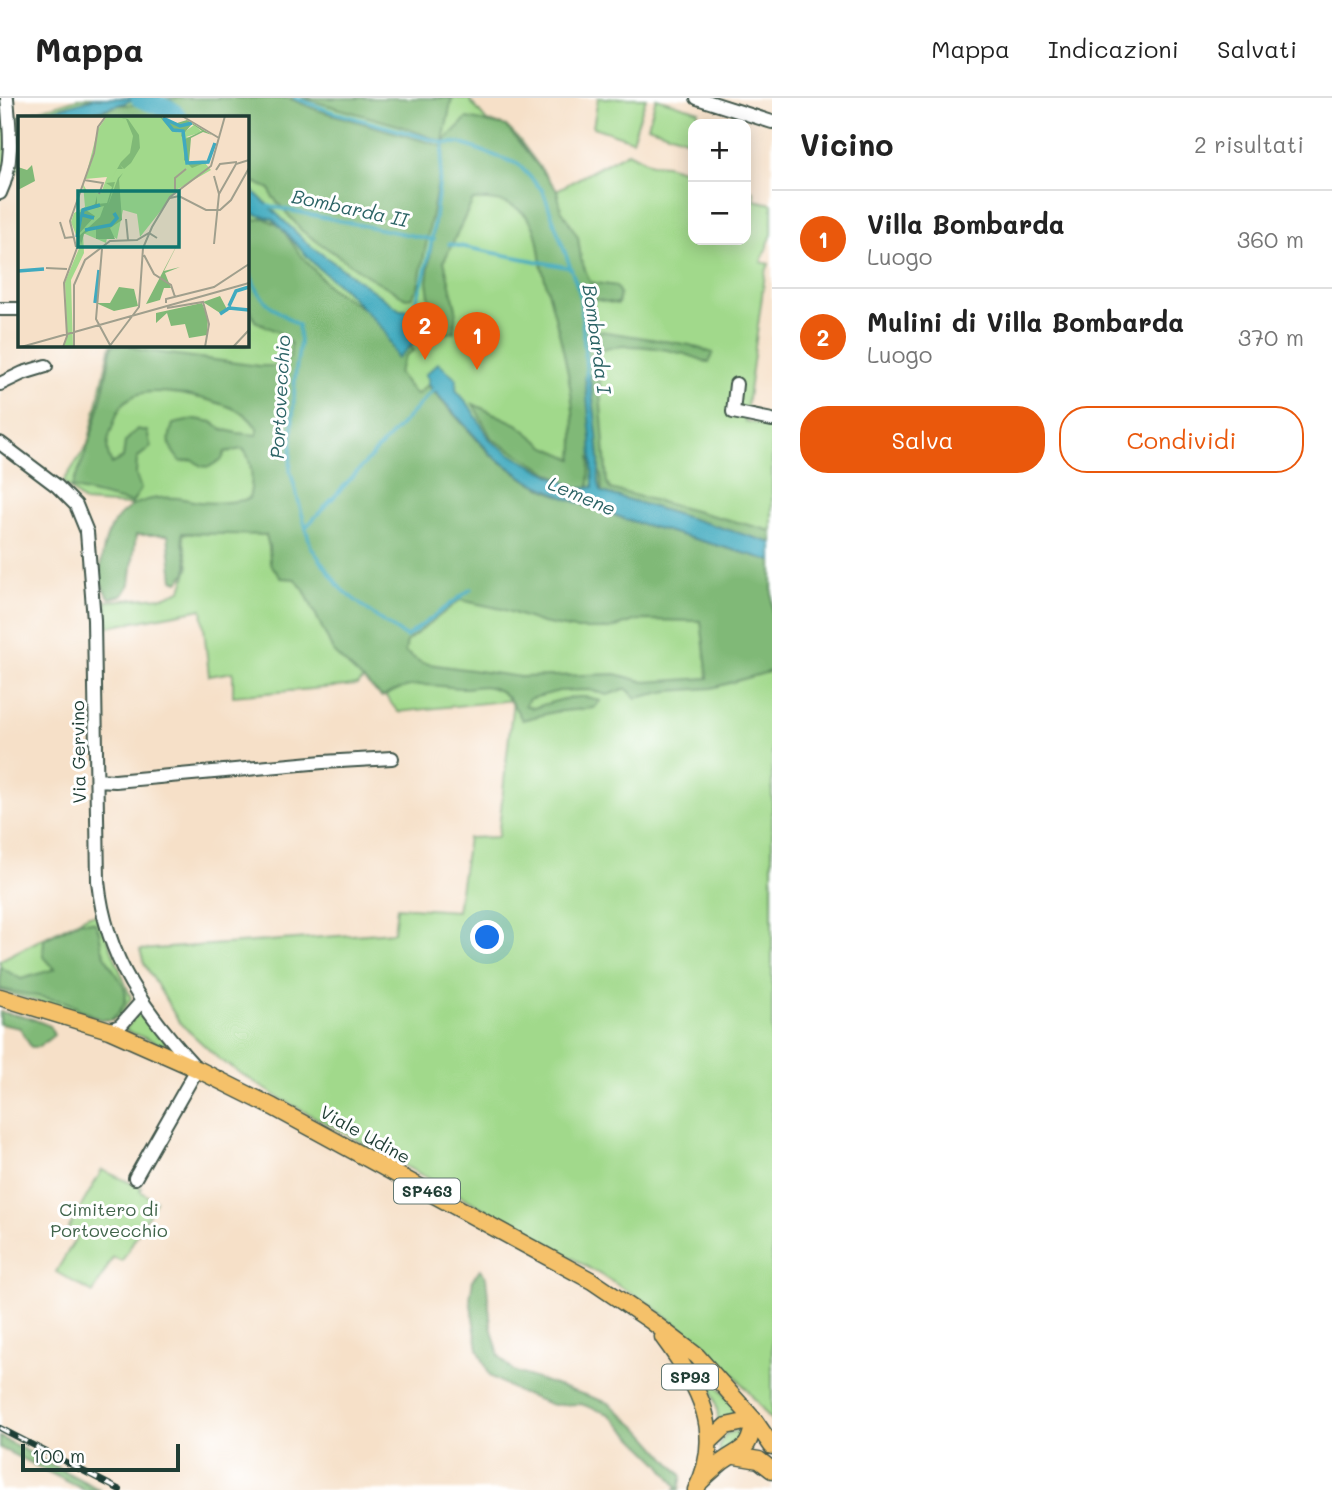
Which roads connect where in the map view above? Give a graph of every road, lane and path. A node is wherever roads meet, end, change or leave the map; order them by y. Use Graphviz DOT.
graph roads {
  1 [pos="697,98"];
  2 [pos="0,100"];
  3 [pos="8,111"];
  4 [pos="772,121"];
  5 [pos="0,193"];
  6 [pos="0,309"];
  7 [pos="18,309"];
  8 [pos="46,366"];
  9 [pos="0,384"];
  10 [pos="736,384"];
  11 [pos="772,421"];
  12 [pos="0,443"];
  13 [pos="392,758"];
  14 [pos="97,780"];
  15 [pos="0,997"];
  16 [pos="142,1001"];
  17 [pos="109,1030"];
  18 [pos="197,1069"];
  19 [pos="135,1178"];
  20 [pos="651,1321"];
  21 [pos="765,1432"];
  22 [pos="709,1442"];
  23 [pos="735,1456"];
  24 [pos="772,1470"];
  25 [pos="698,1485"];
  1 -- 4 [label="street"];
  2 -- 3 [label="street"];
  3 -- 5 [label="street"];
  6 -- 7 [label="street"];
  8 -- 9 [label="street"];
  10 -- 11 [label="street"];
  12 -- 14 [label="street, Via Gervino"];
  13 -- 14 [label="street"];
  14 -- 16 [label="street, Via Gervino"];
  15 -- 17 [label="main road, Viale Udine / SP463"];
  16 -- 17 [label="street"];
  16 -- 18 [label="street, Via Gervino"];
  17 -- 18 [label="main road, Viale Udine / SP463"];
  18 -- 19 [label="street"];
  18 -- 20 [label="main road, Viale Udine / SP463"];
  20 -- 21 [label="main road, Viale Udine / SP463"];
  20 -- 22 [label="main road, SP93"];
  21 -- 22 [label="main road"];
  21 -- 23 [label="main road, SP93"];
  22 -- 25 [label="main road, SP93"];
  23 -- 24 [label="main road"];
  23 -- 25 [label="main road, SP93"];
}
